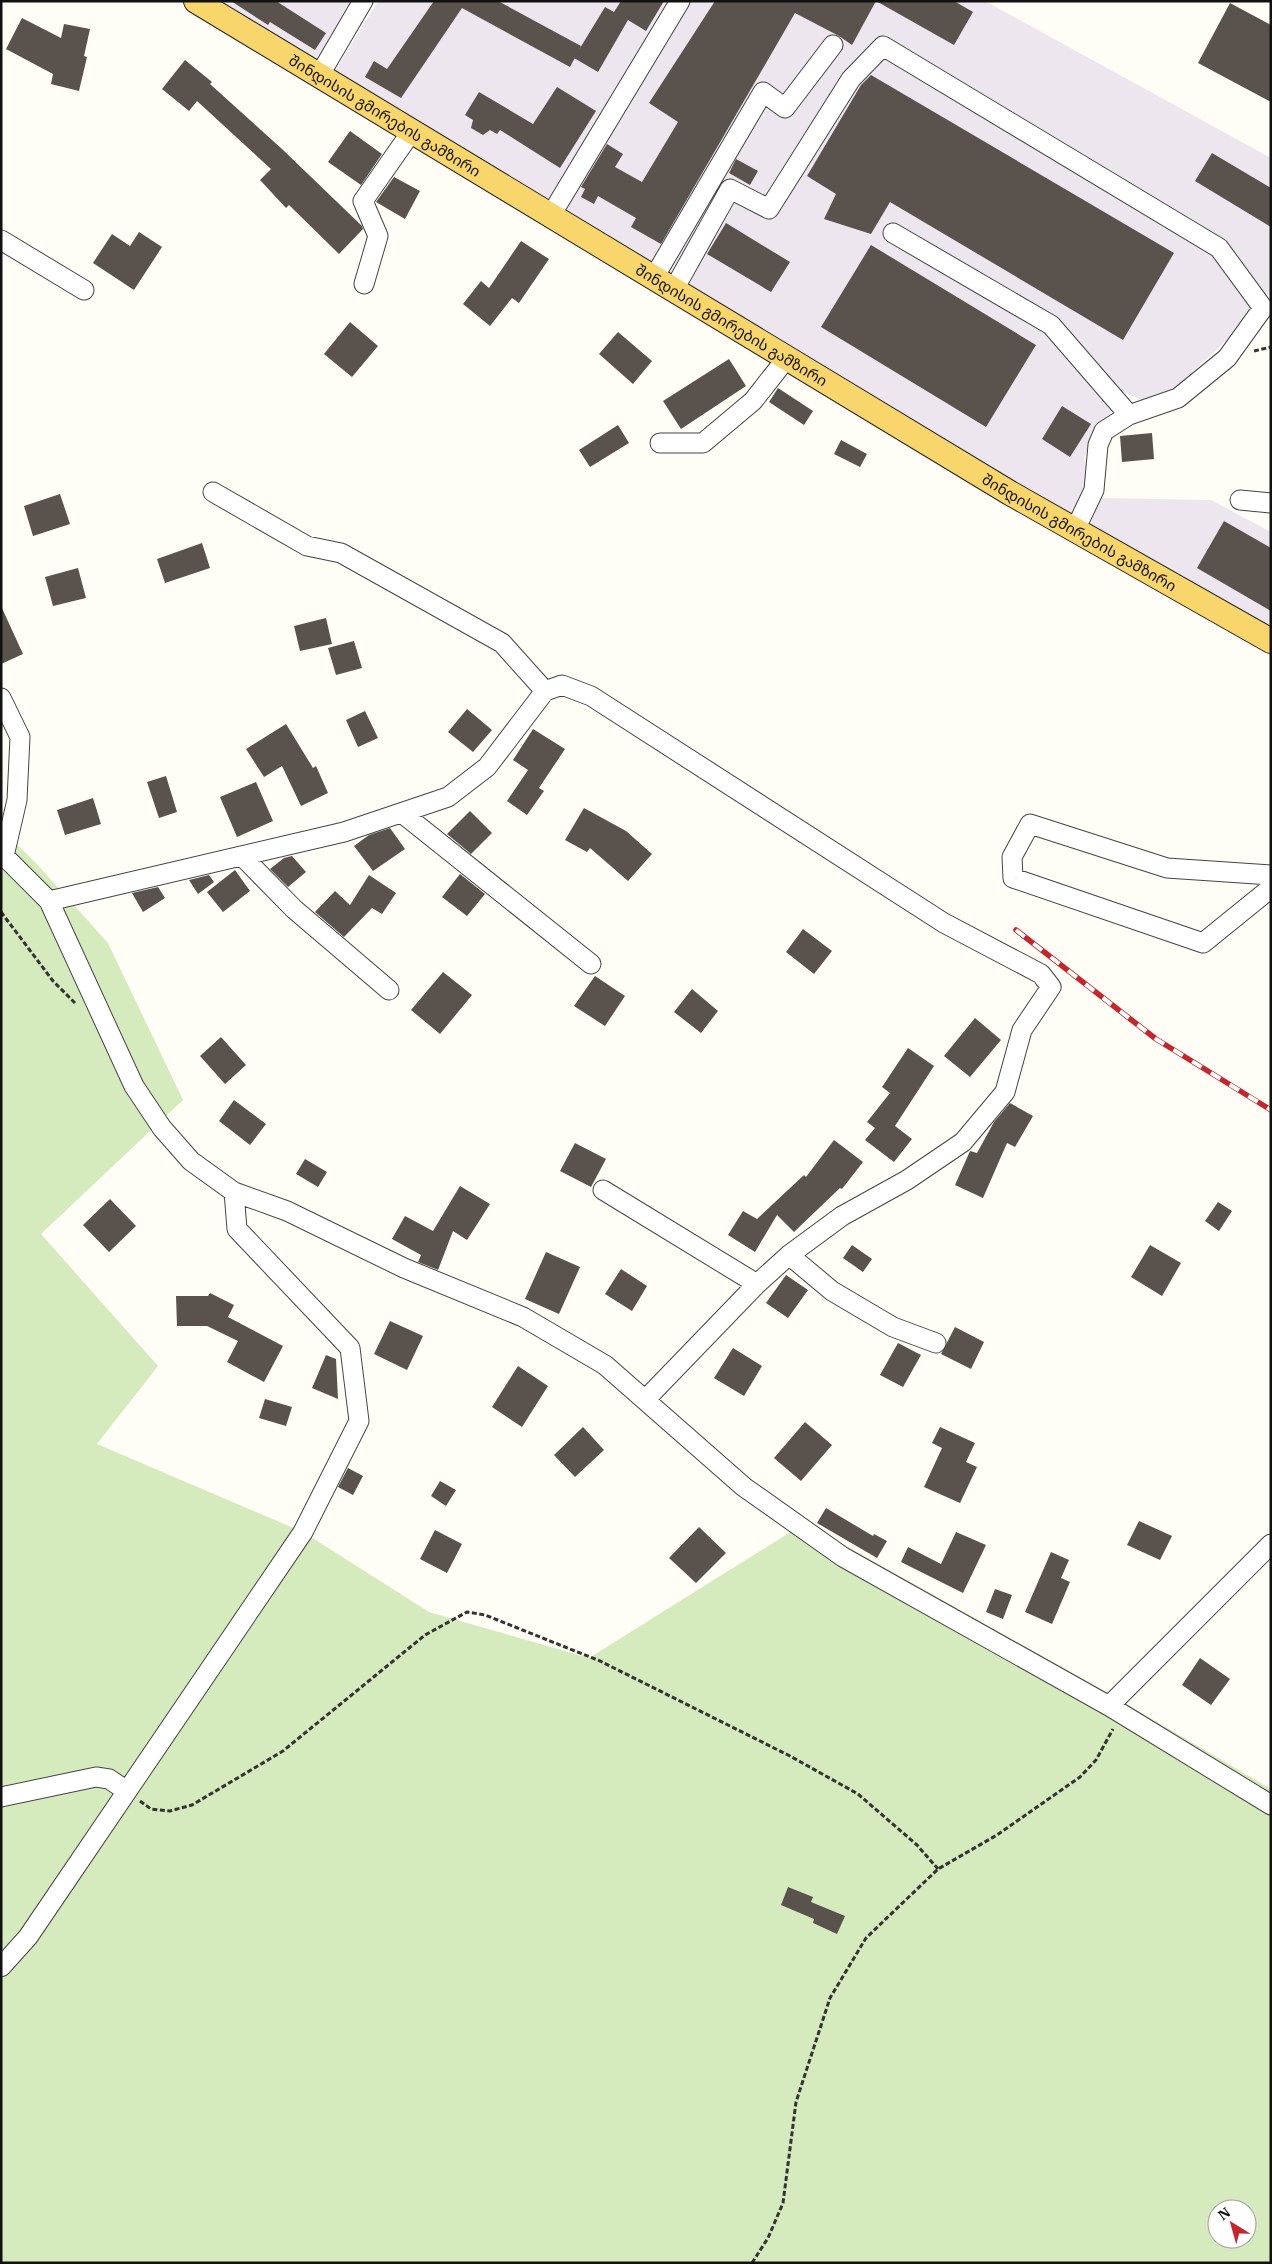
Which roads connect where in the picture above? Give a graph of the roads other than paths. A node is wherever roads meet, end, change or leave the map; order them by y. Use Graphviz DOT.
graph roads {
  1 [pos="364,1"];
  2 [pos="680,1"];
  3 [pos="209,5"];
  4 [pos="834,45"];
  5 [pos="319,76"];
  6 [pos="412,131"];
  7 [pos="551,215"];
  8 [pos="893,233"];
  9 [pos="1,240"];
  10 [pos="364,284"];
  11 [pos="663,284"];
  12 [pos="84,290"];
  13 [pos="786,359"];
  14 [pos="1129,416"];
  15 [pos="660,443"];
  16 [pos="213,492"];
  17 [pos="1240,500"];
  18 [pos="1271,503"];
  19 [pos="1075,530"];
  20 [pos="1271,641"];
  21 [pos="545,691"];
  22 [pos="1,698"];
  23 [pos="402,813"];
  24 [pos="3,855"];
  25 [pos="242,856"];
  26 [pos="1271,875"];
  27 [pos="1271,888"];
  28 [pos="49,901"];
  29 [pos="591,964"];
  30 [pos="389,990"];
  31 [pos="603,1190"];
  32 [pos="234,1192"];
  33 [pos="789,1254"];
  34 [pos="757,1284"];
  35 [pos="936,1343"];
  36 [pos="645,1400"];
  37 [pos="1271,1544"];
  38 [pos="1115,1709"];
  39 [pos="127,1791"];
  40 [pos="1,1797"];
  41 [pos="1271,1804"];
  42 [pos="1,1967"];
  1 -- 5 [label="street"];
  2 -- 7 [label="street"];
  3 -- 5 [label="main road, შინდისის გმირების გამზირი"];
  4 -- 11 [label="street"];
  5 -- 6 [label="main road, შინდისის გმირების გამზირი"];
  6 -- 7 [label="main road, შინდისის გმირების გამზირი"];
  6 -- 10 [label="street"];
  7 -- 11 [label="main road, შინდისის გმირების გამზირი"];
  8 -- 14 [label="street"];
  9 -- 12 [label="street"];
  11 -- 13 [label="main road, შინდისის გმირების გამზირი"];
  11 -- 14 [label="street"];
  13 -- 15 [label="street"];
  13 -- 19 [label="main road, შინდისის გმირების გამზირი"];
  14 -- 19 [label="street"];
  16 -- 21 [label="street"];
  17 -- 18 [label="street"];
  19 -- 20 [label="main road, შინდისის გმირების გამზირი"];
  21 -- 23 [label="street"];
  21 -- 33 [label="street"];
  22 -- 24 [label="street"];
  23 -- 25 [label="street"];
  23 -- 29 [label="street"];
  24 -- 28 [label="street"];
  25 -- 28 [label="street"];
  25 -- 30 [label="street"];
  26 -- 27 [label="street"];
  28 -- 32 [label="street"];
  31 -- 34 [label="street"];
  32 -- 36 [label="street"];
  32 -- 39 [label="street"];
  33 -- 34 [label="street"];
  33 -- 35 [label="street"];
  34 -- 36 [label="street"];
  36 -- 38 [label="street"];
  37 -- 38 [label="street"];
  38 -- 41 [label="street"];
  39 -- 40 [label="street"];
  39 -- 42 [label="street"];
}
